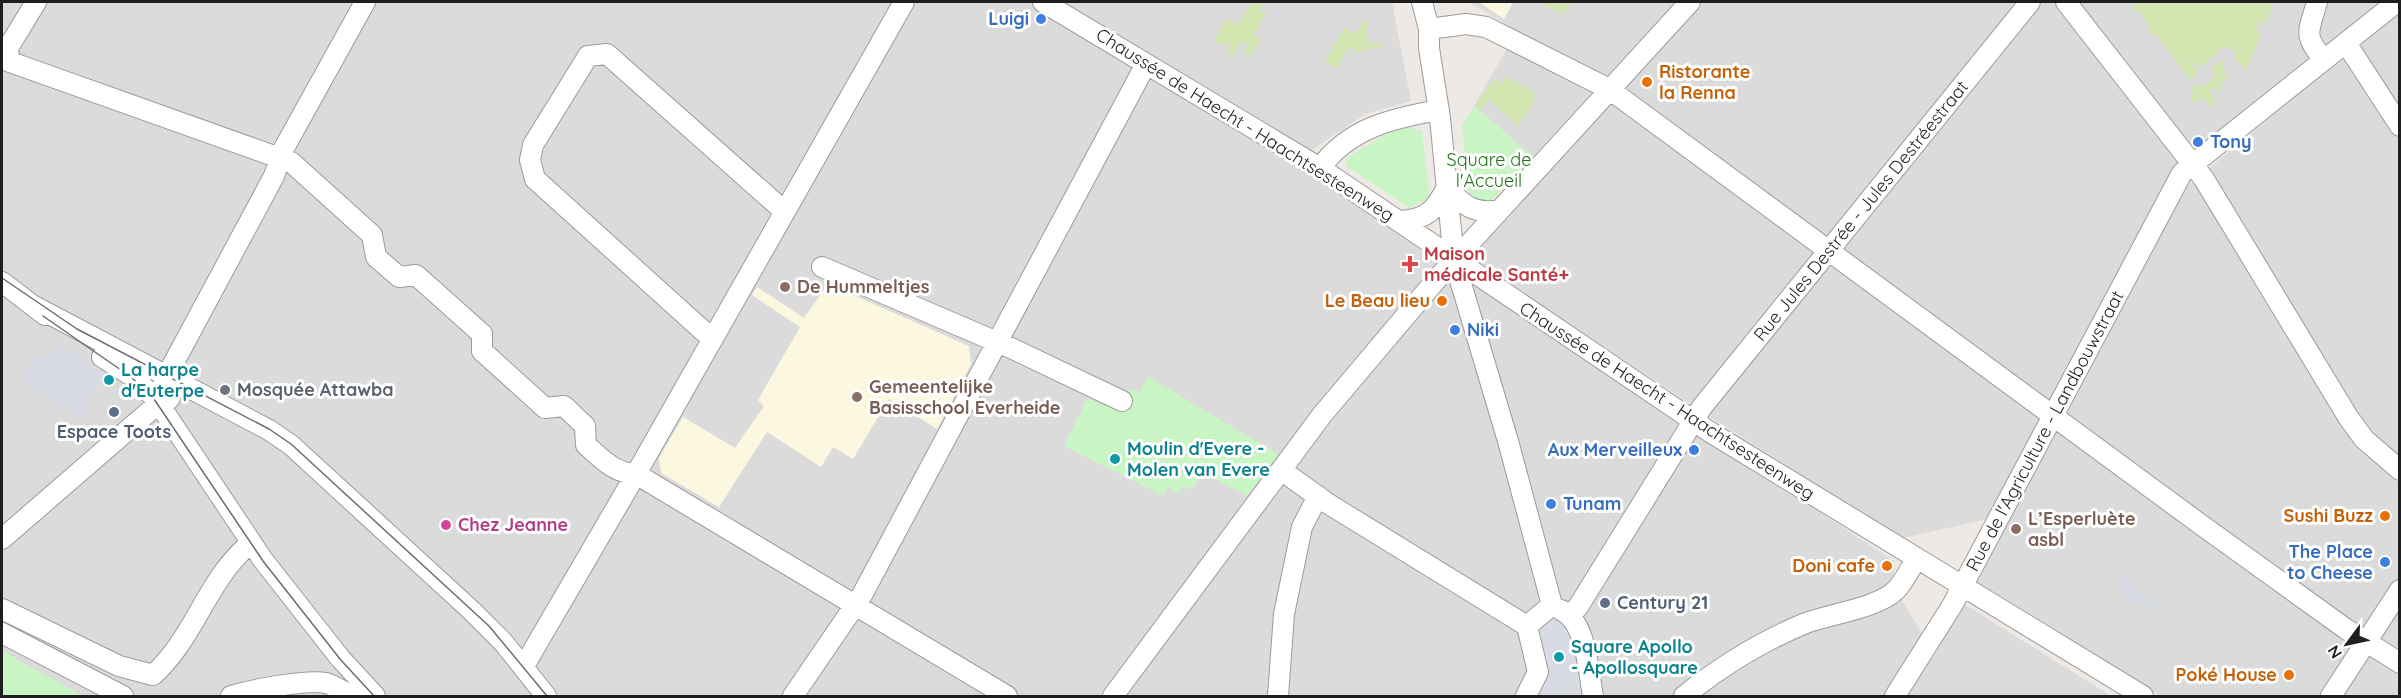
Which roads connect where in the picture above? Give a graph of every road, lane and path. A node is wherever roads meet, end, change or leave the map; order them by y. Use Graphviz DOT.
graph roads {
  1 [pos="36,2"];
  2 [pos="365,2"];
  3 [pos="904,2"];
  4 [pos="1043,2"];
  5 [pos="1422,2"];
  6 [pos="1690,2"];
  7 [pos="2030,2"];
  8 [pos="2067,2"];
  9 [pos="2317,2"];
  10 [pos="2397,2"];
  11 [pos="1429,29"];
  12 [pos="2346,43"];
  13 [pos="5,59"];
  14 [pos="2324,60"];
  15 [pos="1146,64"];
  16 [pos="1609,89"];
  17 [pos="1439,110"];
  18 [pos="2400,126"];
  19 [pos="280,159"];
  20 [pos="2192,166"];
  21 [pos="1320,168"];
  22 [pos="1447,187"];
  23 [pos="1499,210"];
  24 [pos="784,211"];
  25 [pos="1400,221"];
  26 [pos="1829,250"];
  27 [pos="1454,261"];
  28 [pos="822,267"];
  29 [pos="2,282"];
  30 [pos="1502,294"];
  31 [pos="36,307"];
  32 [pos="1472,319"];
  33 [pos="711,339"];
  34 [pos="997,342"];
  35 [pos="169,379"];
  36 [pos="1122,401"];
  37 [pos="159,404"];
  38 [pos="2053,416"];
  39 [pos="1693,421"];
  40 [pos="1281,470"];
  41 [pos="2400,470"];
  42 [pos="636,474"];
  43 [pos="1318,496"];
  44 [pos="2,539"];
  45 [pos="251,543"];
  46 [pos="1916,560"];
  47 [pos="1962,588"];
  48 [pos="2400,590"];
  49 [pos="1552,605"];
  50 [pos="856,606"];
  51 [pos="2,609"];
  52 [pos="1571,614"];
  53 [pos="1527,626"];
  54 [pos="2,633"];
  55 [pos="2365,642"];
  56 [pos="2400,663"];
  57 [pos="524,666"];
  58 [pos="123,696"];
  59 [pos="231,696"];
  60 [pos="352,696"];
  61 [pos="375,696"];
  62 [pos="546,696"];
  63 [pos="793,696"];
  64 [pos="1007,696"];
  65 [pos="1113,696"];
  66 [pos="1278,696"];
  67 [pos="1526,696"];
  68 [pos="1593,696"];
  69 [pos="1684,696"];
  70 [pos="1895,696"];
  71 [pos="2143,696"];
  72 [pos="2331,696"];
  1 -- 13 [label="street"];
  2 -- 19 [label="street"];
  3 -- 24 [label="street"];
  4 -- 15 [label="street, Chaussée de Haecht - Haachtsesteenweg"];
  5 -- 11 [label="street"];
  6 -- 16 [label="street"];
  7 -- 26 [label="street, Rue Jules Destrée - Jules Destréestraat"];
  8 -- 20 [label="street"];
  9 -- 14 [label="street"];
  10 -- 12 [label="street, Rue de l'Agriculture - Landbouwstraat"];
  11 -- 16 [label="street"];
  11 -- 17 [label="street"];
  12 -- 14 [label="street, Rue de l'Agriculture - Landbouwstraat"];
  12 -- 18 [label="street"];
  13 -- 19 [label="street"];
  14 -- 20 [label="street, Rue de l'Agriculture - Landbouwstraat"];
  15 -- 21 [label="street, Chaussée de Haecht - Haachtsesteenweg"];
  15 -- 34 [label="street"];
  16 -- 23 [label="street"];
  16 -- 26 [label="street"];
  17 -- 21 [label="street"];
  17 -- 22 [label="street"];
  19 -- 35 [label="street"];
  19 -- 42 [label="street"];
  20 -- 38 [label="street, Rue de l'Agriculture - Landbouwstraat"];
  20 -- 41 [label="street"];
  21 -- 25 [label="street, Chaussée de Haecht - Haachtsesteenweg"];
  22 -- 23 [label="street"];
  22 -- 25 [label="street"];
  22 -- 27 [label="street"];
  23 -- 27 [label="street"];
  24 -- 33 [label="street"];
  24 -- 33 [label="street"];
  25 -- 27 [label="street, Chaussée de Haecht - Haachtsesteenweg"];
  26 -- 38 [label="street"];
  26 -- 39 [label="street, Rue Jules Destrée - Jules Destréestraat"];
  27 -- 30 [label="street, Chaussée de Haecht - Haachtsesteenweg"];
  27 -- 32 [label="street"];
  27 -- 40 [label="street"];
  28 -- 34 [label="street"];
  29 -- 31 [label="street"];
  30 -- 32 [label="street"];
  30 -- 39 [label="street, Chaussée de Haecht - Haachtsesteenweg"];
  31 -- 35 [label="street"];
  31 -- 37 [label="street"];
  32 -- 49 [label="street"];
  33 -- 42 [label="street"];
  34 -- 36 [label="street"];
  34 -- 50 [label="street"];
  35 -- 37 [label="street"];
  35 -- 57 [label="street"];
  37 -- 44 [label="street"];
  37 -- 45 [label="street"];
  38 -- 47 [label="street, Rue de l'Agriculture - Landbouwstraat"];
  38 -- 55 [label="street"];
  39 -- 46 [label="street, Chaussée de Haecht - Haachtsesteenweg"];
  39 -- 52 [label="street, Rue Jules Destrée - Jules Destréestraat"];
  40 -- 43 [label="street"];
  40 -- 65 [label="street"];
  42 -- 50 [label="street"];
  42 -- 57 [label="street"];
  43 -- 53 [label="street"];
  43 -- 66 [label="street"];
  45 -- 51 [label="street"];
  45 -- 61 [label="street"];
  46 -- 47 [label="street, Chaussée de Haecht - Haachtsesteenweg"];
  46 -- 69 [label="street"];
  47 -- 70 [label="street, Rue de l'Agriculture - Landbouwstraat"];
  47 -- 71 [label="street, Chaussée de Haecht - Haachtsesteenweg"];
  48 -- 55 [label="street"];
  49 -- 52 [label="street"];
  49 -- 53 [label="street"];
  50 -- 63 [label="street"];
  50 -- 64 [label="street"];
  52 -- 68 [label="street"];
  53 -- 67 [label="street"];
  54 -- 58 [label="street"];
  55 -- 56 [label="street"];
  55 -- 72 [label="street"];
  57 -- 62 [label="street"];
  59 -- 60 [label="street"];
}
